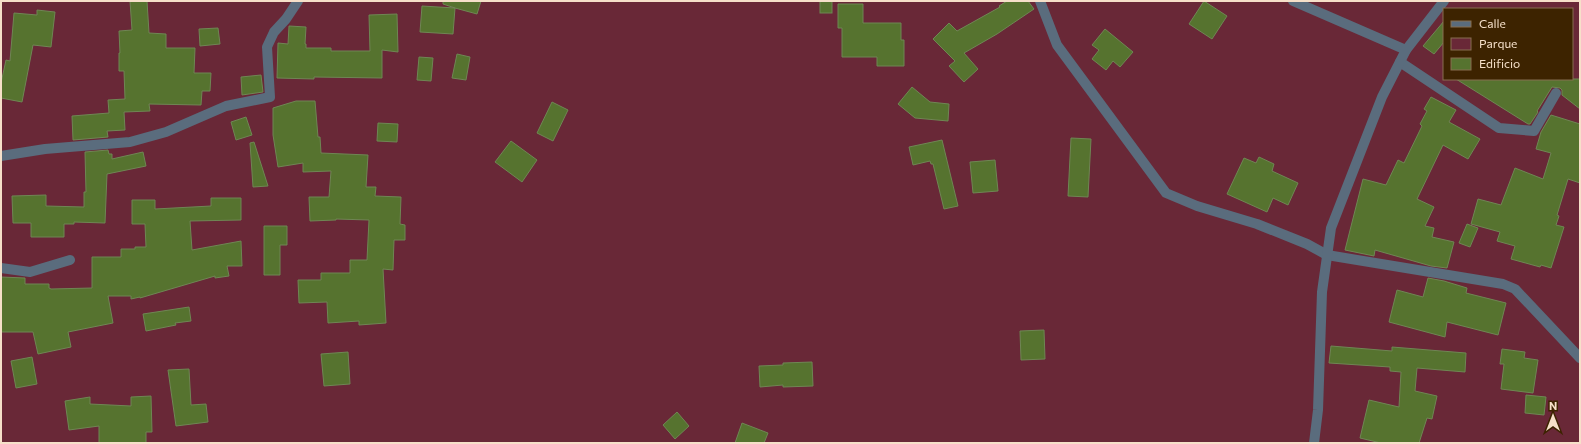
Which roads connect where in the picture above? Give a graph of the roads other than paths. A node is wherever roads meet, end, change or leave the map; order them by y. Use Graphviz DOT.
graph roads {
  1 [pos="298,1"];
  2 [pos="1040,1"];
  3 [pos="1293,1"];
  4 [pos="1444,1"];
  5 [pos="1406,50"];
  6 [pos="1400,62"];
  7 [pos="1556,93"];
  8 [pos="1,156"];
  9 [pos="1327,255"];
  10 [pos="70,260"];
  11 [pos="1,268"];
  12 [pos="1580,358"];
  13 [pos="1314,443"];
  1 -- 8 [label="street"];
  2 -- 9 [label="street"];
  3 -- 5 [label="street"];
  4 -- 5 [label="street"];
  5 -- 6 [label="street"];
  6 -- 7 [label="street"];
  6 -- 9 [label="street"];
  9 -- 12 [label="street"];
  9 -- 13 [label="street"];
  10 -- 11 [label="street"];
}
